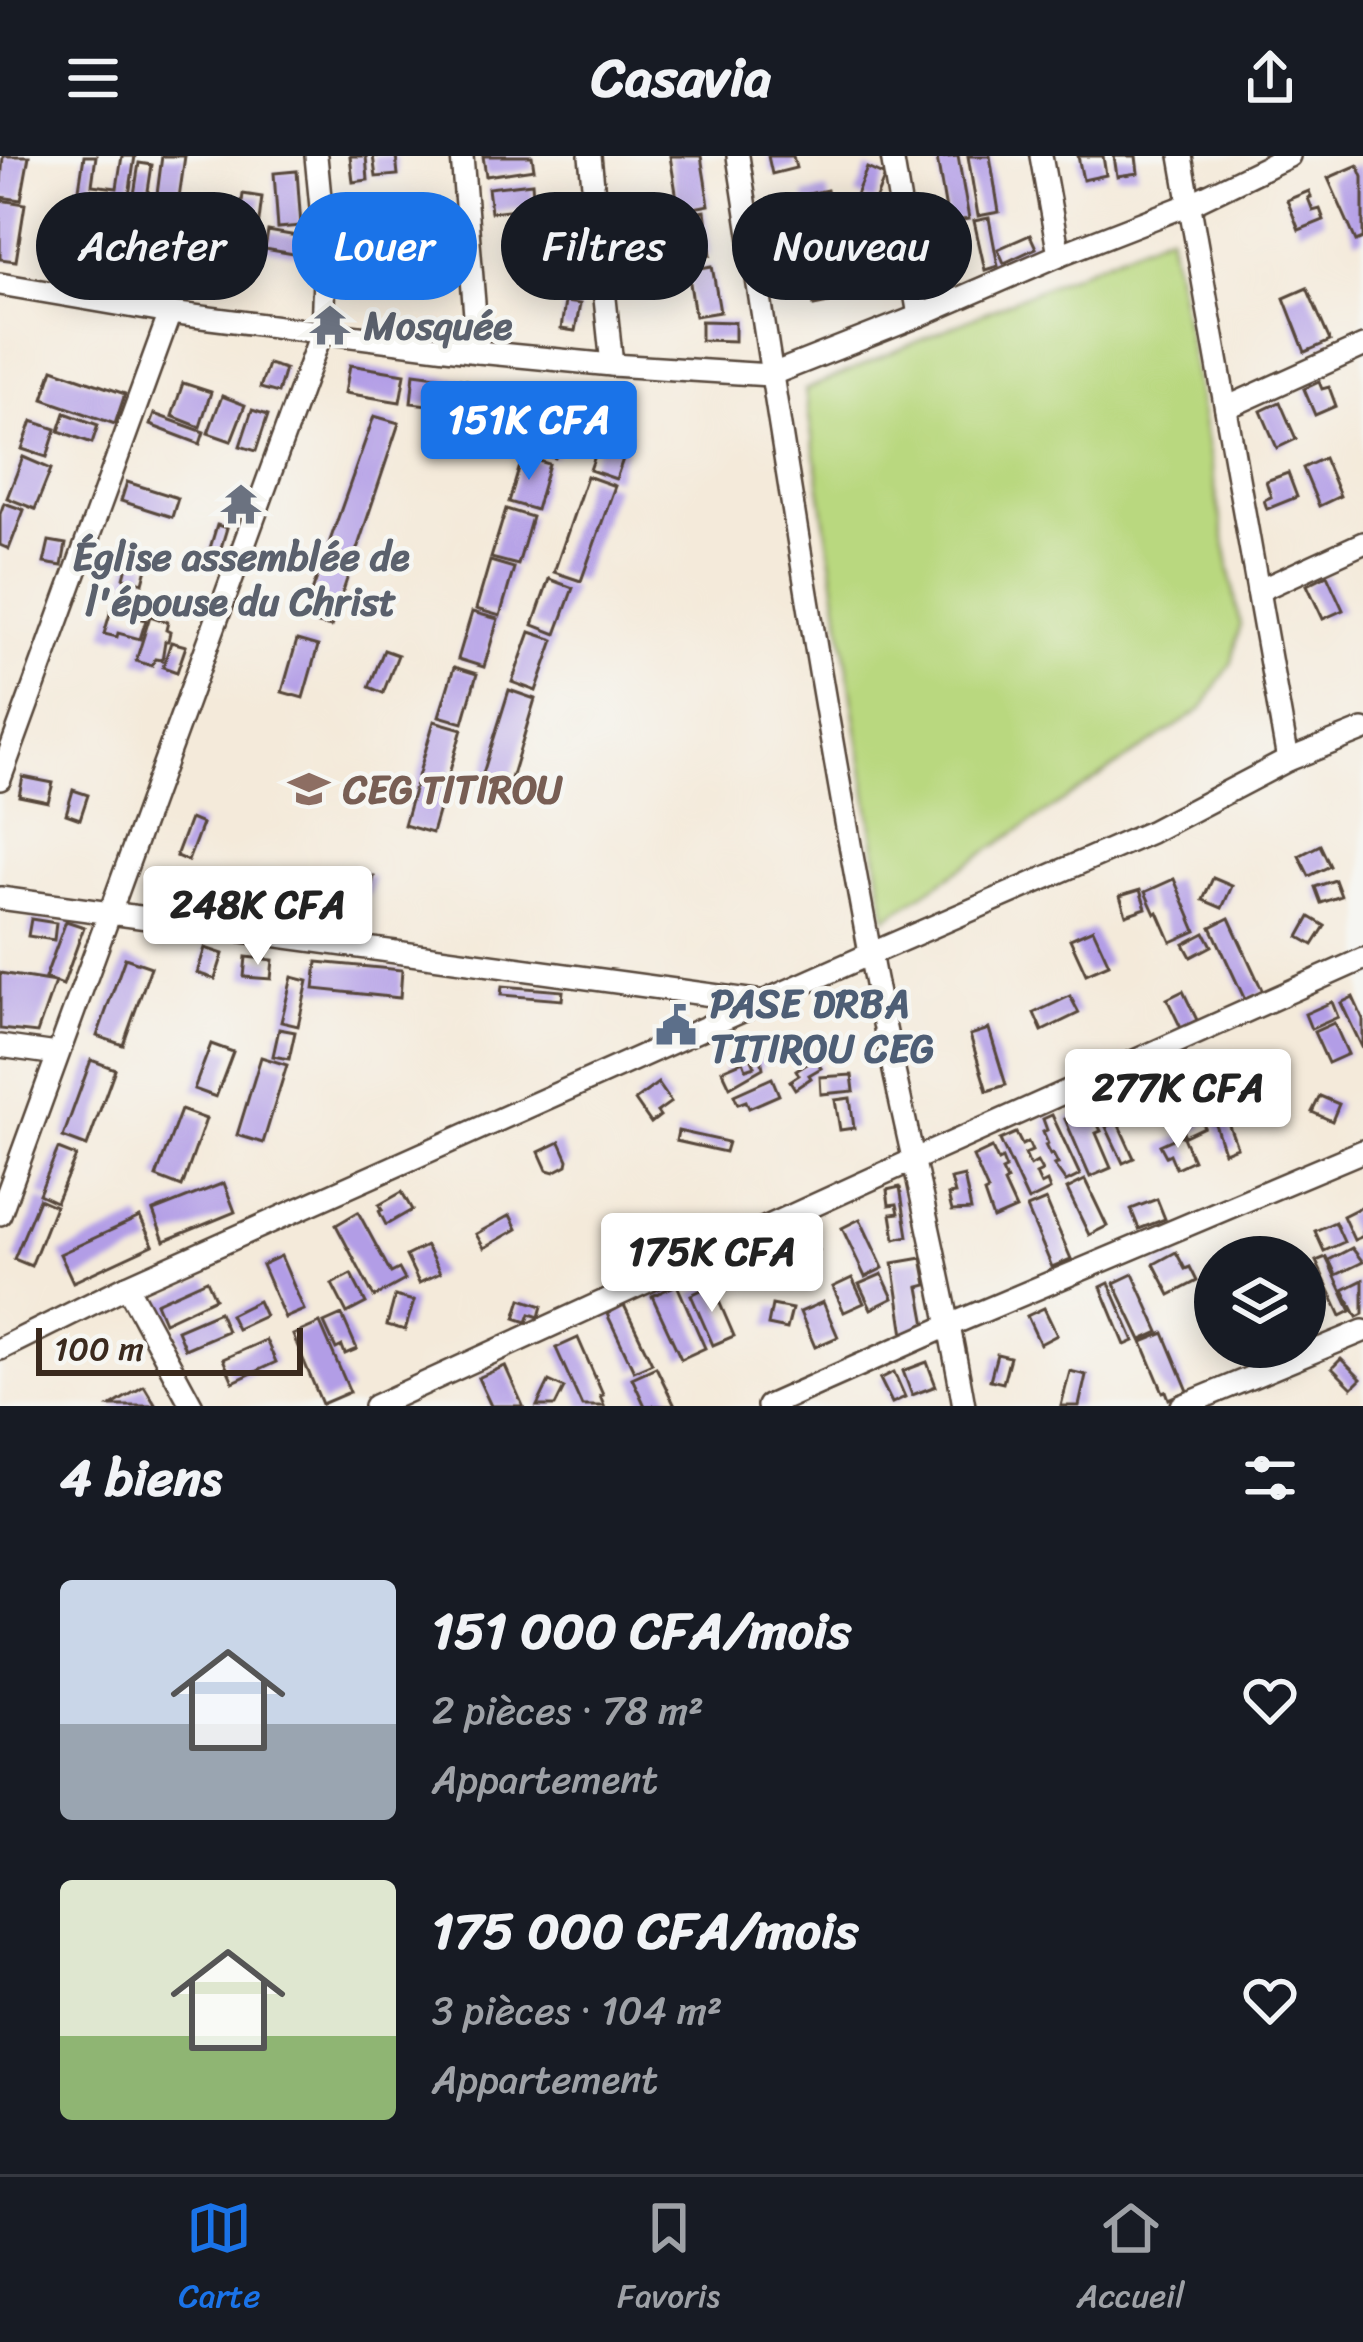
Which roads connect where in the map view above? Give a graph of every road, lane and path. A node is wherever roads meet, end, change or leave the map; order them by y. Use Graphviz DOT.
graph roads {
  1 [pos="316,156"];
  2 [pos="462,156"];
  3 [pos="590,156"];
  4 [pos="738,156"];
  5 [pos="892,156"];
  6 [pos="1041,156"];
  7 [pos="1181,156"];
  8 [pos="1289,156"];
  9 [pos="1190,204"];
  10 [pos="1059,255"];
  11 [pos="0,284"];
  12 [pos="170,313"];
  13 [pos="919,316"];
  14 [pos="322,331"];
  15 [pos="1363,346"];
  16 [pos="478,352"];
  17 [pos="612,365"];
  18 [pos="770,375"];
  19 [pos="1226,407"];
  20 [pos="1363,543"];
  21 [pos="1258,591"];
  22 [pos="1363,730"];
  23 [pos="1288,760"];
  24 [pos="0,779"];
  25 [pos="0,898"];
  26 [pos="108,913"];
  27 [pos="870,954"];
  28 [pos="1363,959"];
  29 [pos="764,1002"];
  30 [pos="0,1046"];
  31 [pos="57,1054"];
  32 [pos="1363,1151"];
  33 [pos="913,1160"];
  34 [pos="5,1192"];
  35 [pos="0,1214"];
  36 [pos="127,1286"];
  37 [pos="950,1325"];
  38 [pos="1363,1331"];
  39 [pos="0,1349"];
  40 [pos="192,1406"];
  41 [pos="375,1406"];
  42 [pos="768,1406"];
  43 [pos="964,1406"];
  44 [pos="1182,1406"];
  1 -- 14 [label="street"];
  2 -- 16 [label="street"];
  3 -- 17 [label="street"];
  4 -- 18 [label="street"];
  5 -- 13 [label="street"];
  6 -- 10 [label="street"];
  7 -- 9 [label="street"];
  8 -- 9 [label="street"];
  9 -- 10 [label="street"];
  9 -- 19 [label="street"];
  10 -- 13 [label="street"];
  11 -- 12 [label="street"];
  12 -- 14 [label="street"];
  12 -- 24 [label="street"];
  13 -- 18 [label="street"];
  14 -- 16 [label="street"];
  14 -- 26 [label="street"];
  15 -- 19 [label="street"];
  16 -- 17 [label="street"];
  17 -- 18 [label="street"];
  18 -- 27 [label="street"];
  19 -- 21 [label="street"];
  20 -- 21 [label="street"];
  21 -- 23 [label="street"];
  22 -- 23 [label="street"];
  23 -- 27 [label="street"];
  25 -- 26 [label="street"];
  26 -- 29 [label="street"];
  26 -- 31 [label="street"];
  27 -- 29 [label="street"];
  27 -- 33 [label="street"];
  28 -- 33 [label="street"];
  29 -- 36 [label="street"];
  30 -- 31 [label="street"];
  31 -- 34 [label="street"];
  32 -- 37 [label="street"];
  33 -- 37 [label="street"];
  33 -- 41 [label="street"];
  34 -- 35 [label="street"];
  36 -- 39 [label="street"];
  36 -- 40 [label="street"];
  37 -- 42 [label="street"];
  37 -- 43 [label="street"];
  38 -- 44 [label="street"];
}
